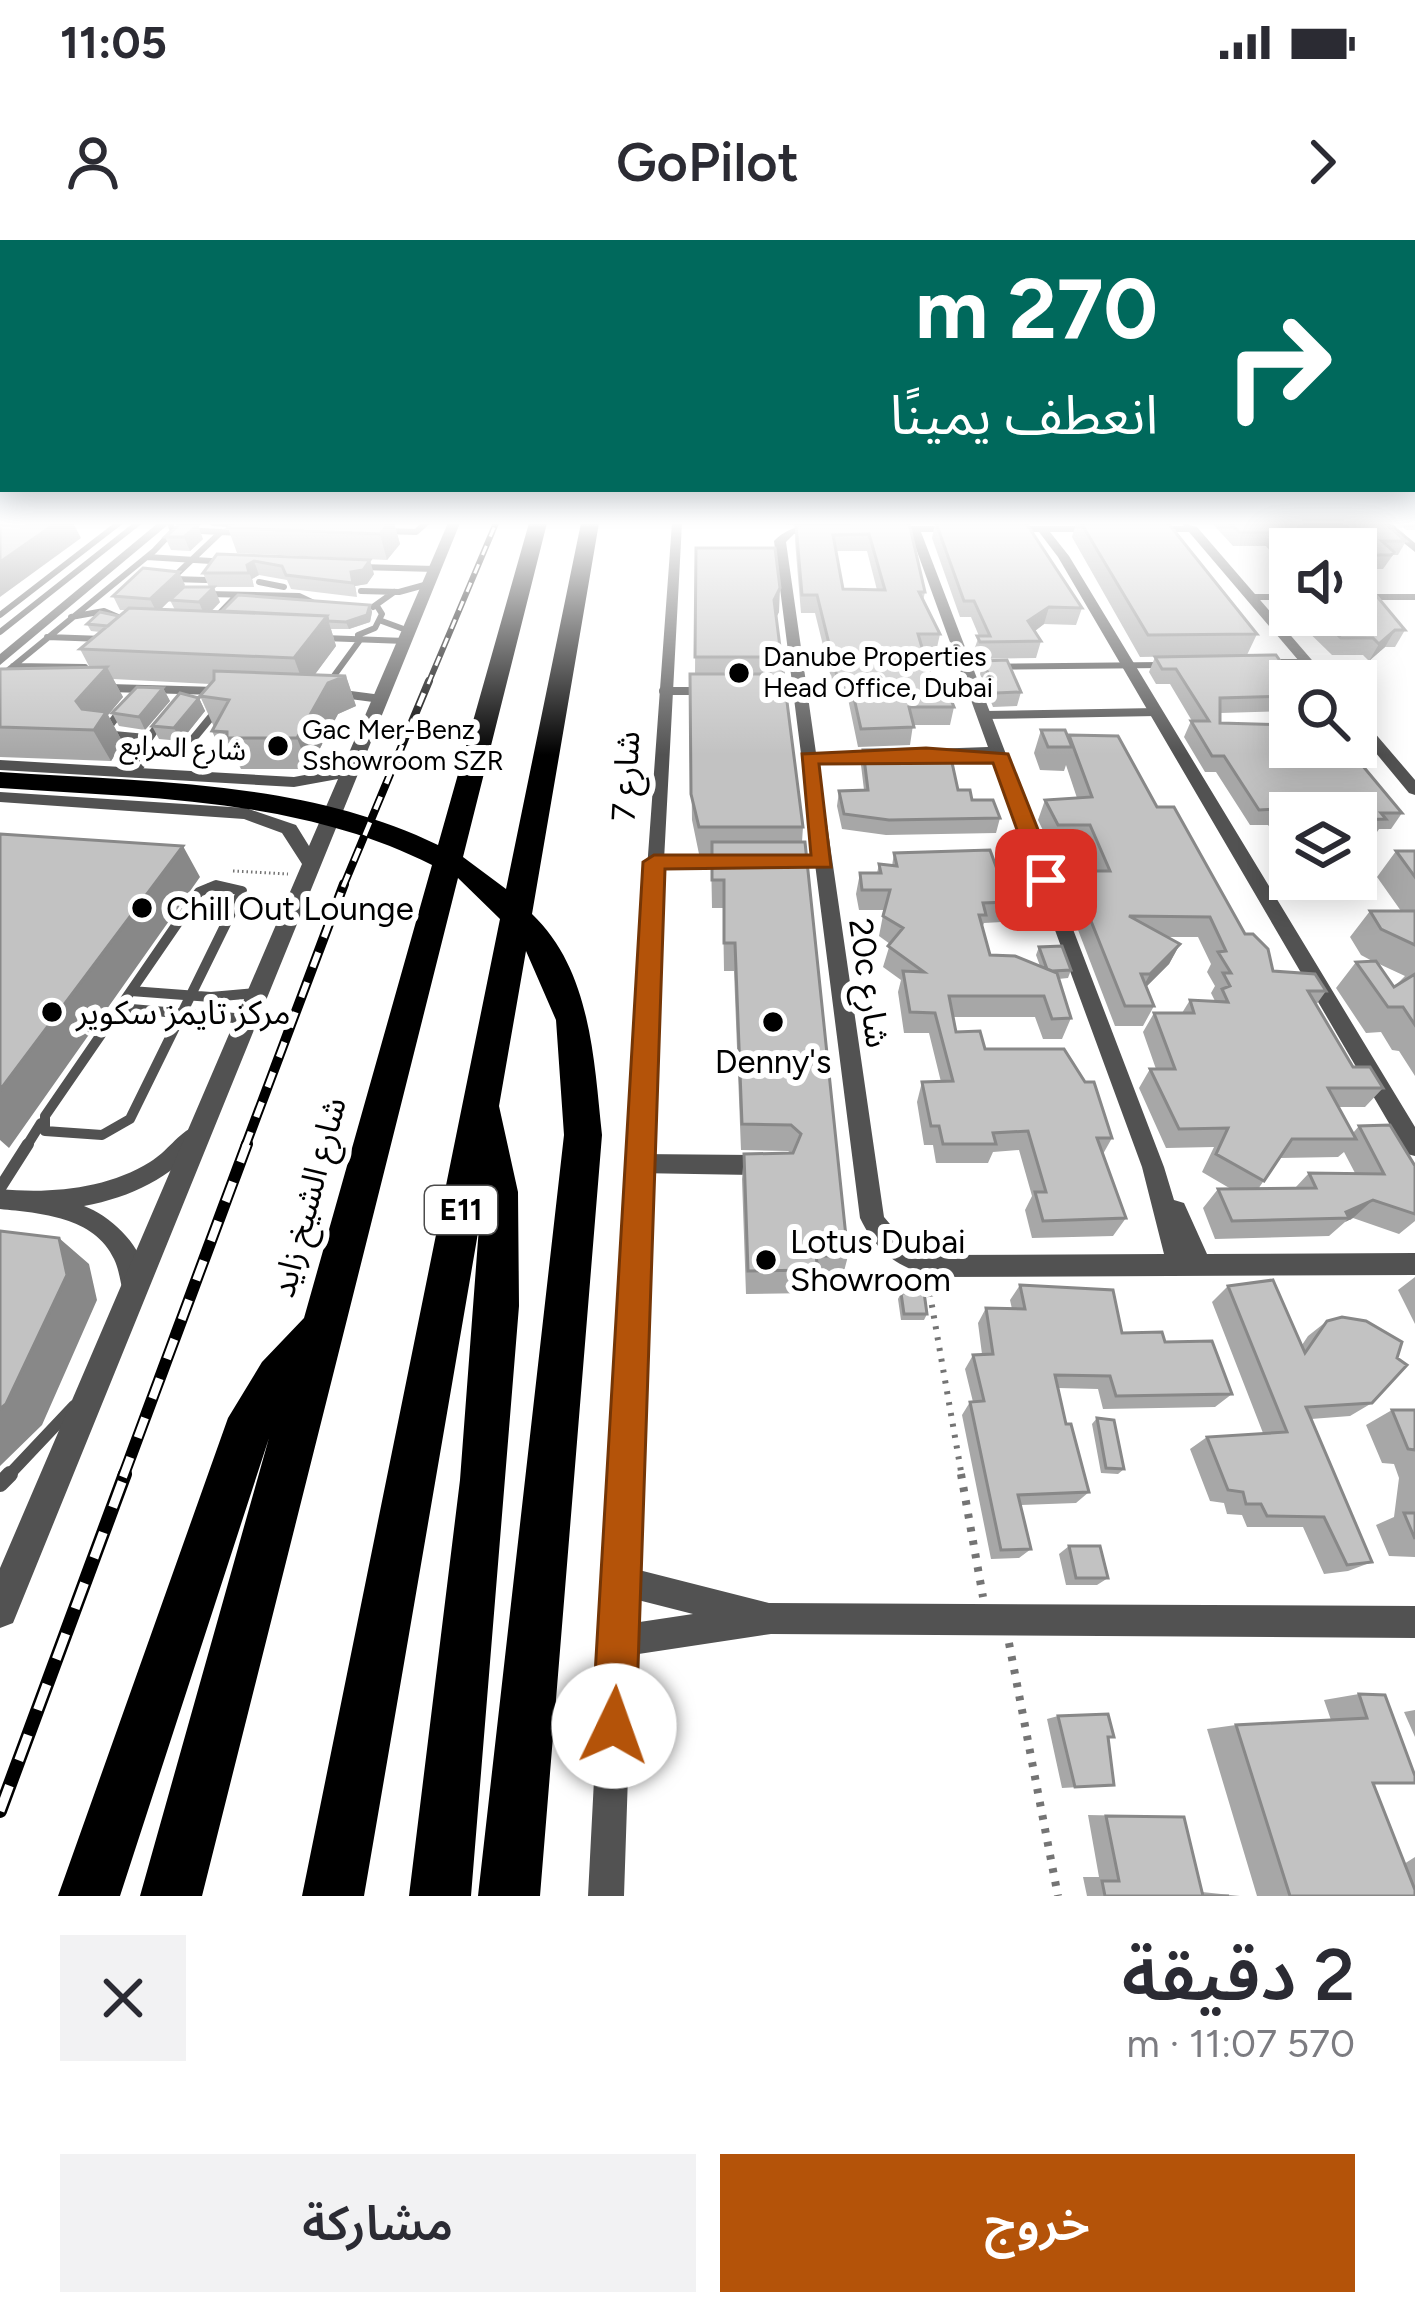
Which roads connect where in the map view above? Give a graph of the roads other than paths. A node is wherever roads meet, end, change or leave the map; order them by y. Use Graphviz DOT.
graph roads {
  1 [pos="40,600"];
  2 [pos="79,600"];
  3 [pos="91,600"];
  4 [pos="120,600"];
  5 [pos="232,600"];
  6 [pos="309,600"];
  7 [pos="384,600"];
  8 [pos="422,600"];
  9 [pos="516,600"];
  10 [pos="575,600"];
  11 [pos="670,600"];
  12 [pos="788,600"];
  13 [pos="942,600"];
  14 [pos="1090,600"];
  15 [pos="1254,600"];
  16 [pos="319,605"];
  17 [pos="377,606"];
  18 [pos="364,608"];
  19 [pos="108,611"];
  20 [pos="71,617"];
  21 [pos="137,619"];
  22 [pos="379,620"];
  23 [pos="208,625"];
  24 [pos="230,626"];
  25 [pos="0,632"];
  26 [pos="218,633"];
  27 [pos="407,636"];
  28 [pos="47,637"];
  29 [pos="360,640"];
  30 [pos="1305,660"];
  31 [pos="7,663"];
  32 [pos="1262,663"];
  33 [pos="1269,663"];
  34 [pos="1173,664"];
  35 [pos="1129,665"];
  36 [pos="85,667"];
  37 [pos="967,667"];
  38 [pos="0,677"];
  39 [pos="82,679"];
  40 [pos="231,691"];
  41 [pos="662,691"];
  42 [pos="725,691"];
  43 [pos="137,694"];
  44 [pos="381,699"];
  45 [pos="171,711"];
  46 [pos="1157,712"];
  47 [pos="985,715"];
  48 [pos="146,738"];
  49 [pos="1377,744"];
  50 [pos="153,748"];
  51 [pos="184,750"];
  52 [pos="219,753"];
  53 [pos="808,754"];
  54 [pos="999,754"];
  55 [pos="356,758"];
  56 [pos="0,765"];
  57 [pos="135,773"];
  58 [pos="0,780"];
  59 [pos="286,782"];
  60 [pos="1413,786"];
  61 [pos="0,797"];
  62 [pos="246,814"];
  63 [pos="654,862"];
  64 [pos="738,862"];
  65 [pos="802,862"];
  66 [pos="823,862"];
  67 [pos="308,868"];
  68 [pos="131,991"];
  69 [pos="256,993"];
  70 [pos="191,996"];
  71 [pos="120,1008"];
  72 [pos="183,1012"];
  73 [pos="246,1019"];
  74 [pos="482,1098"];
  75 [pos="43,1120"];
  76 [pos="202,1125"];
  77 [pos="1415,1147"];
  78 [pos="637,1164"];
  79 [pos="765,1165"];
  80 [pos="0,1188"];
  81 [pos="0,1199"];
  82 [pos="30,1202"];
  83 [pos="1415,1264"];
  84 [pos="1190,1266"];
  85 [pos="134,1289"];
  86 [pos="322,1327"];
  87 [pos="93,1386"];
  88 [pos="0,1484"];
  89 [pos="623,1581"];
  90 [pos="0,1610"];
  91 [pos="770,1618"];
  92 [pos="1415,1622"];
  93 [pos="618,1641"];
  94 [pos="89,1896"];
  95 [pos="171,1896"];
  96 [pos="333,1896"];
  97 [pos="440,1896"];
  98 [pos="509,1896"];
  99 [pos="606,1896"];
  1 -- 25 [label="lane"];
  2 -- 31 [label="street"];
  3 -- 20 [label="lane"];
  4 -- 19 [label="lane"];
  5 -- 23 [label="lane"];
  6 -- 16 [label="lane"];
  7 -- 17 [label="lane"];
  8 -- 27 [label="street"];
  9 -- 86 [label="highway, شارع الشيخ زايد"];
  10 -- 74 [label="highway, E11"];
  11 -- 41 [label="street, شارع 7"];
  12 -- 53 [label="street, 20c شارع"];
  13 -- 37 [label="street"];
  14 -- 35 [label="street"];
  15 -- 30 [label="street"];
  17 -- 18 [label="lane"];
  17 -- 22 [label="lane"];
  19 -- 20 [label="lane"];
  19 -- 21 [label="lane"];
  20 -- 28 [label="lane"];
  22 -- 27 [label="lane"];
  22 -- 29 [label="lane"];
  23 -- 24 [label="lane"];
  23 -- 26 [label="lane"];
  27 -- 29 [label="lane"];
  27 -- 44 [label="street"];
  28 -- 31 [label="lane"];
  28 -- 36 [label="lane"];
  29 -- 44 [label="lane"];
  31 -- 36 [label="lane"];
  31 -- 38 [label="lane"];
  32 -- 33 [label="lane"];
  34 -- 35 [label="lane"];
  35 -- 37 [label="lane"];
  35 -- 46 [label="street"];
  36 -- 39 [label="lane"];
  37 -- 47 [label="street"];
  40 -- 43 [label="lane"];
  41 -- 42 [label="lane"];
  41 -- 63 [label="street, شارع 7"];
  43 -- 48 [label="lane"];
  43 -- 51 [label="lane"];
  44 -- 55 [label="street"];
  45 -- 48 [label="lane"];
  46 -- 47 [label="lane"];
  46 -- 77 [label="street"];
  47 -- 54 [label="street"];
  48 -- 50 [label="lane"];
  49 -- 60 [label="street"];
  50 -- 51 [label="lane"];
  50 -- 57 [label="lane"];
  51 -- 52 [label="lane"];
  53 -- 54 [label="street"];
  53 -- 66 [label="street, 20c شارع"];
  54 -- 84 [label="street"];
  55 -- 59 [label="street, شارع المرابع"];
  55 -- 67 [label="street"];
  56 -- 57 [label="street, شارع المرابع"];
  57 -- 59 [label="street, شارع المرابع"];
  58 -- 98 [label="highway"];
  59 -- 62 [label="street"];
  61 -- 62 [label="street, شارع المرابع"];
  62 -- 67 [label="street, شارع المرابع"];
  63 -- 64 [label="lane"];
  63 -- 78 [label="street, شارع 7"];
  65 -- 66 [label="lane"];
  66 -- 84 [label="street, 20c شارع"];
  67 -- 69 [label="street"];
  68 -- 70 [label="lane"];
  68 -- 70 [label="lane"];
  68 -- 71 [label="lane"];
  69 -- 70 [label="lane"];
  69 -- 73 [label="street"];
  70 -- 72 [label="lane"];
  71 -- 72 [label="lane"];
  71 -- 75 [label="lane"];
  72 -- 73 [label="lane"];
  72 -- 75 [label="lane"];
  73 -- 76 [label="street"];
  74 -- 96 [label="highway, E11"];
  74 -- 97 [label="highway"];
  75 -- 80 [label="lane"];
  76 -- 82 [label="street"];
  76 -- 85 [label="street"];
  78 -- 79 [label="lane"];
  78 -- 89 [label="street, شارع 7"];
  81 -- 82 [label="street"];
  82 -- 85 [label="street"];
  83 -- 84 [label="street"];
  85 -- 87 [label="street"];
  86 -- 94 [label="highway"];
  86 -- 95 [label="highway, شارع الشيخ زايد"];
  87 -- 88 [label="lane"];
  87 -- 90 [label="street"];
  89 -- 91 [label="street"];
  89 -- 93 [label="street, شارع 7"];
  91 -- 92 [label="street"];
  91 -- 93 [label="street"];
  93 -- 99 [label="street, شارع 7"];
}
